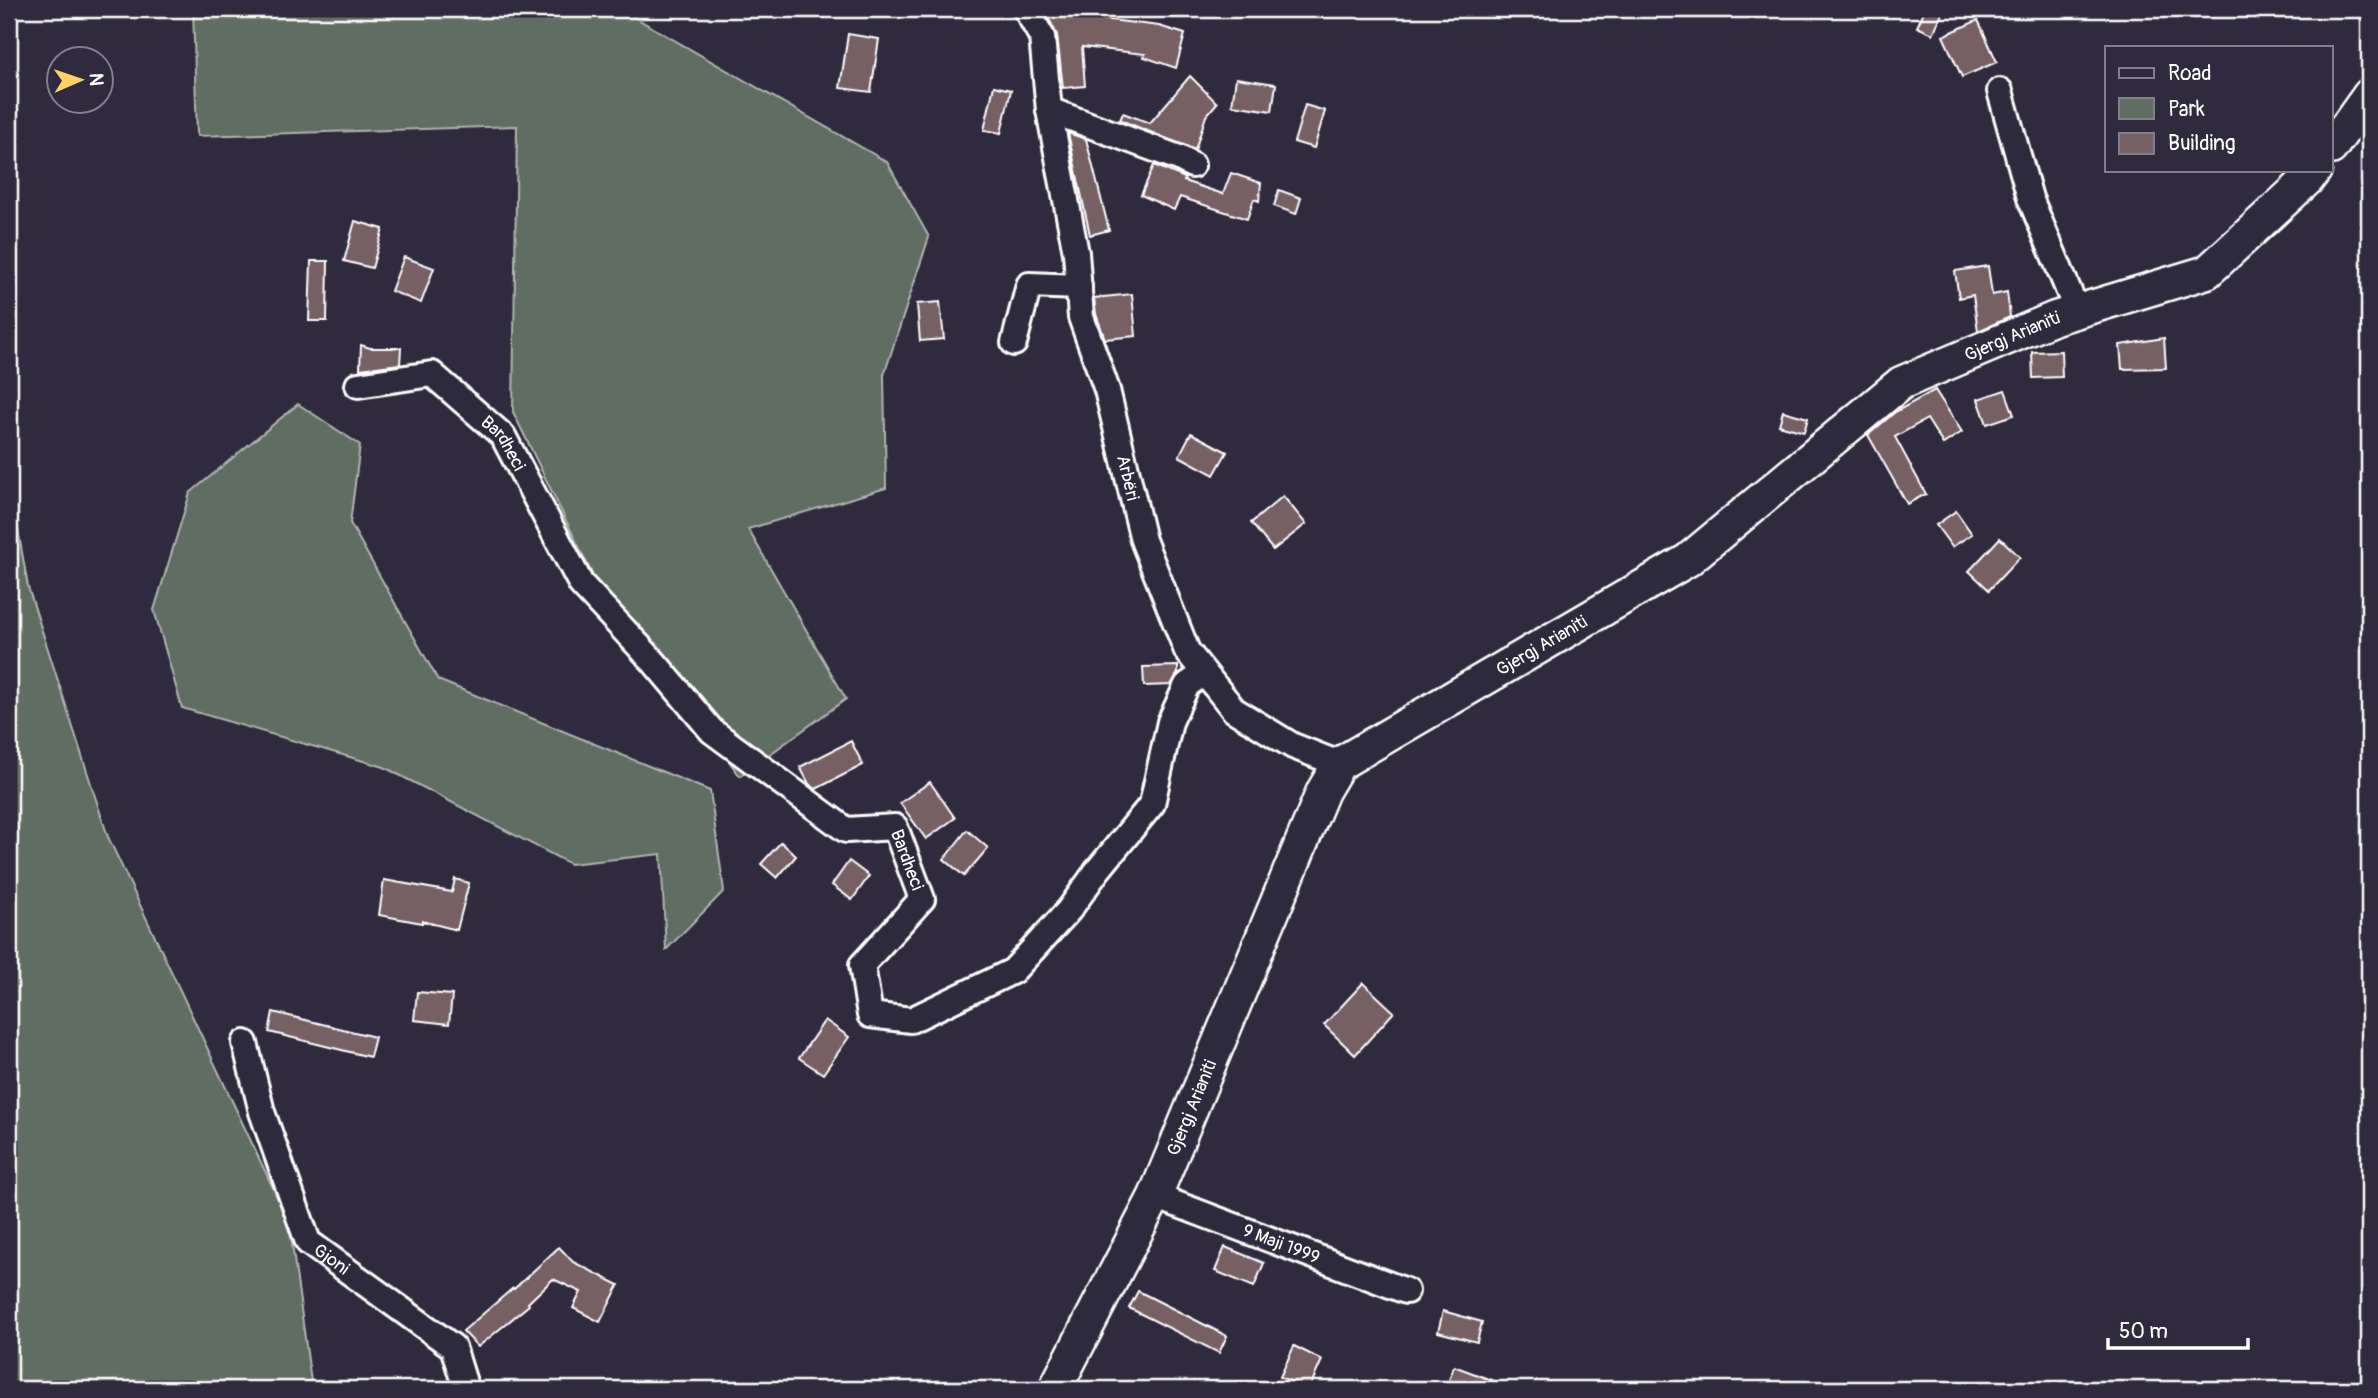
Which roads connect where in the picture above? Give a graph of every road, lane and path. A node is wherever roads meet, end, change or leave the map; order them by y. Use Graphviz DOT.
graph roads {
  1 [pos="1026,9"];
  2 [pos="2000,91"];
  3 [pos="2369,95"];
  4 [pos="1049,110"];
  5 [pos="2332,147"];
  6 [pos="1192,165"];
  7 [pos="2313,172"];
  8 [pos="1079,287"];
  9 [pos="2077,311"];
  10 [pos="1014,343"];
  11 [pos="358,385"];
  12 [pos="1204,673"];
  13 [pos="1339,764"];
  14 [pos="245,1043"];
  15 [pos="1155,1196"];
  16 [pos="1406,1292"];
  17 [pos="466,1389"];
  18 [pos="1055,1389"];
  1 -- 4 [label="street, Arbëri"];
  2 -- 9 [label="street"];
  3 -- 5 [label="main road"];
  4 -- 6 [label="street"];
  4 -- 8 [label="street, Arbëri"];
  7 -- 9 [label="main road, Gjergj Arianiti"];
  8 -- 10 [label="street"];
  8 -- 12 [label="street, Arbëri"];
  9 -- 13 [label="main road, Gjergj Arianiti"];
  11 -- 12 [label="street, Bardheci"];
  12 -- 13 [label="street, Arbëri"];
  13 -- 15 [label="main road, Gjergj Arianiti"];
  14 -- 17 [label="street, Gjoni"];
  15 -- 16 [label="street, 9 Maji 1999"];
  15 -- 18 [label="main road, Gjergj Arianiti"];
}
